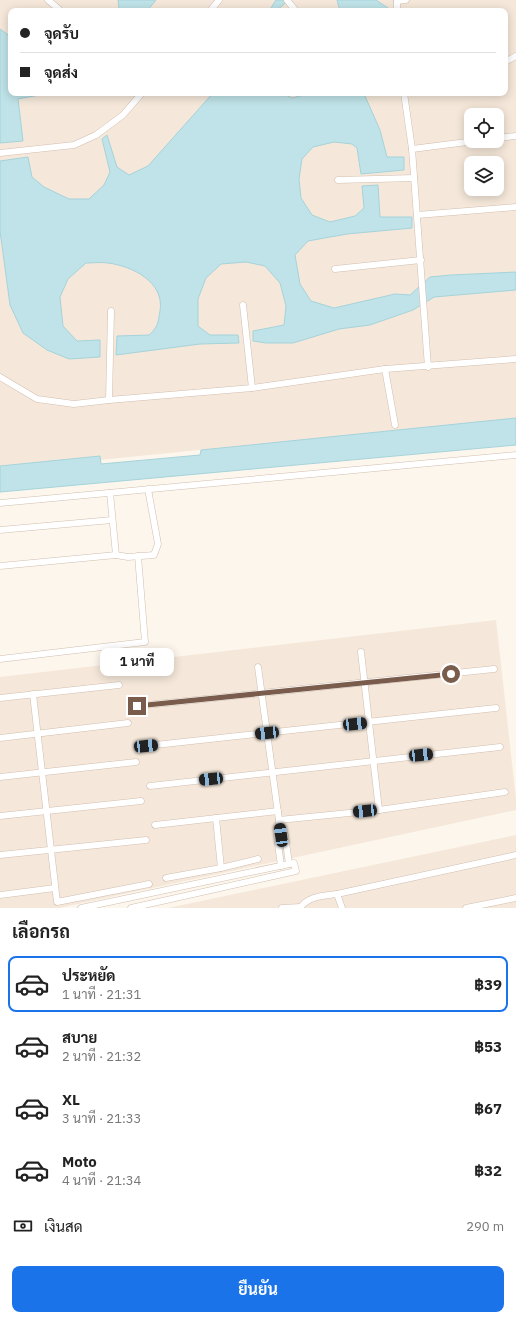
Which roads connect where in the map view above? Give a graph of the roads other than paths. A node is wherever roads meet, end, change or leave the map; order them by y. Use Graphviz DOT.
graph roads {
  1 [pos="48,0"];
  2 [pos="219,0"];
  3 [pos="287,0"];
  4 [pos="397,0"];
  5 [pos="406,0"];
  6 [pos="57,8"];
  7 [pos="212,8"];
  8 [pos="294,8"];
  9 [pos="139,96"];
  10 [pos="404,96"];
  11 [pos="516,136"];
  12 [pos="504,137"];
  13 [pos="464,142"];
  14 [pos="412,149"];
  15 [pos="0,153"];
  16 [pos="414,178"];
  17 [pos="338,180"];
  18 [pos="516,207"];
  19 [pos="417,214"];
  20 [pos="421,260"];
  21 [pos="335,269"];
  22 [pos="243,305"];
  23 [pos="111,311"];
  24 [pos="516,359"];
  25 [pos="428,367"];
  26 [pos="385,369"];
  27 [pos="0,377"];
  28 [pos="252,388"];
  29 [pos="109,400"];
  30 [pos="395,425"];
  31 [pos="516,455"];
  32 [pos="148,489"];
  33 [pos="110,493"];
  34 [pos="0,503"];
  35 [pos="112,520"];
  36 [pos="0,530"];
  37 [pos="116,555"];
  38 [pos="138,556"];
  39 [pos="0,566"];
  40 [pos="361,652"];
  41 [pos="0,659"];
  42 [pos="258,667"];
  43 [pos="494,669"];
  44 [pos="365,683"];
  45 [pos="119,685"];
  46 [pos="261,693"];
  47 [pos="33,694"];
  48 [pos="0,698"];
  49 [pos="137,706"];
  50 [pos="496,708"];
  51 [pos="370,722"];
  52 [pos="128,723"];
  53 [pos="37,733"];
  54 [pos="267,733"];
  55 [pos="0,738"];
  56 [pos="146,746"];
  57 [pos="500,747"];
  58 [pos="374,760"];
  59 [pos="136,762"];
  60 [pos="42,772"];
  61 [pos="272,773"];
  62 [pos="0,777"];
  63 [pos="150,786"];
  64 [pos="505,792"];
  65 [pos="141,801"];
  66 [pos="379,810"];
  67 [pos="278,811"];
  68 [pos="46,812"];
  69 [pos="0,816"];
  70 [pos="216,818"];
  71 [pos="279,820"];
  72 [pos="155,825"];
  73 [pos="281,835"];
  74 [pos="146,840"];
  75 [pos="50,850"];
  76 [pos="0,855"];
  77 [pos="516,855"];
  78 [pos="258,859"];
  79 [pos="290,864"];
  80 [pos="281,866"];
  81 [pos="221,868"];
  82 [pos="166,878"];
  83 [pos="149,884"];
  84 [pos="55,888"];
  85 [pos="336,894"];
  86 [pos="0,895"];
  87 [pos="516,898"];
  88 [pos="81,908"];
  89 [pos="131,908"];
  90 [pos="282,908"];
  91 [pos="301,908"];
  92 [pos="342,908"];
  93 [pos="466,908"];
  1 -- 6 [label="street"];
  2 -- 7 [label="street"];
  3 -- 8 [label="street"];
  4 -- 5 [label="street"];
  9 -- 15 [label="street"];
  10 -- 14 [label="street"];
  11 -- 12 [label="street"];
  13 -- 14 [label="street"];
  14 -- 16 [label="street"];
  16 -- 17 [label="street"];
  16 -- 19 [label="street"];
  18 -- 19 [label="street"];
  19 -- 20 [label="street"];
  20 -- 21 [label="street"];
  20 -- 25 [label="street"];
  22 -- 28 [label="street"];
  23 -- 29 [label="street"];
  24 -- 25 [label="street"];
  25 -- 26 [label="street"];
  26 -- 28 [label="street"];
  26 -- 30 [label="street"];
  27 -- 29 [label="street"];
  28 -- 29 [label="street"];
  31 -- 32 [label="street"];
  32 -- 33 [label="street"];
  32 -- 38 [label="street"];
  33 -- 34 [label="street"];
  33 -- 35 [label="street"];
  35 -- 36 [label="street"];
  35 -- 37 [label="street"];
  37 -- 38 [label="street"];
  37 -- 39 [label="street"];
  38 -- 41 [label="street"];
  40 -- 44 [label="street"];
  42 -- 46 [label="street"];
  43 -- 44 [label="street"];
  44 -- 46 [label="street"];
  44 -- 51 [label="street"];
  45 -- 47 [label="street"];
  46 -- 49 [label="street"];
  46 -- 54 [label="street"];
  47 -- 48 [label="street"];
  47 -- 53 [label="street"];
  50 -- 51 [label="street"];
  51 -- 54 [label="street"];
  51 -- 58 [label="street"];
  52 -- 53 [label="street"];
  53 -- 55 [label="street"];
  53 -- 60 [label="street"];
  54 -- 56 [label="street"];
  54 -- 61 [label="street"];
  57 -- 58 [label="street"];
  58 -- 61 [label="street"];
  58 -- 66 [label="street"];
  59 -- 60 [label="street"];
  60 -- 62 [label="street"];
  60 -- 68 [label="street"];
  61 -- 63 [label="street"];
  61 -- 67 [label="street"];
  64 -- 66 [label="street"];
  65 -- 68 [label="street"];
  66 -- 71 [label="street"];
  67 -- 70 [label="street"];
  67 -- 71 [label="street"];
  68 -- 69 [label="street"];
  68 -- 75 [label="street"];
  70 -- 72 [label="street"];
  70 -- 81 [label="street"];
  71 -- 73 [label="street"];
  73 -- 79 [label="street"];
  73 -- 80 [label="street"];
  74 -- 75 [label="street"];
  75 -- 76 [label="street"];
  75 -- 84 [label="street"];
  77 -- 85 [label="street"];
  78 -- 81 [label="street"];
  79 -- 80 [label="street"];
  79 -- 89 [label="street"];
  80 -- 88 [label="street"];
  81 -- 82 [label="street"];
  83 -- 84 [label="street"];
  84 -- 86 [label="street"];
  85 -- 91 [label="street"];
  85 -- 92 [label="street"];
  87 -- 93 [label="street"];
  90 -- 91 [label="street"];
}
